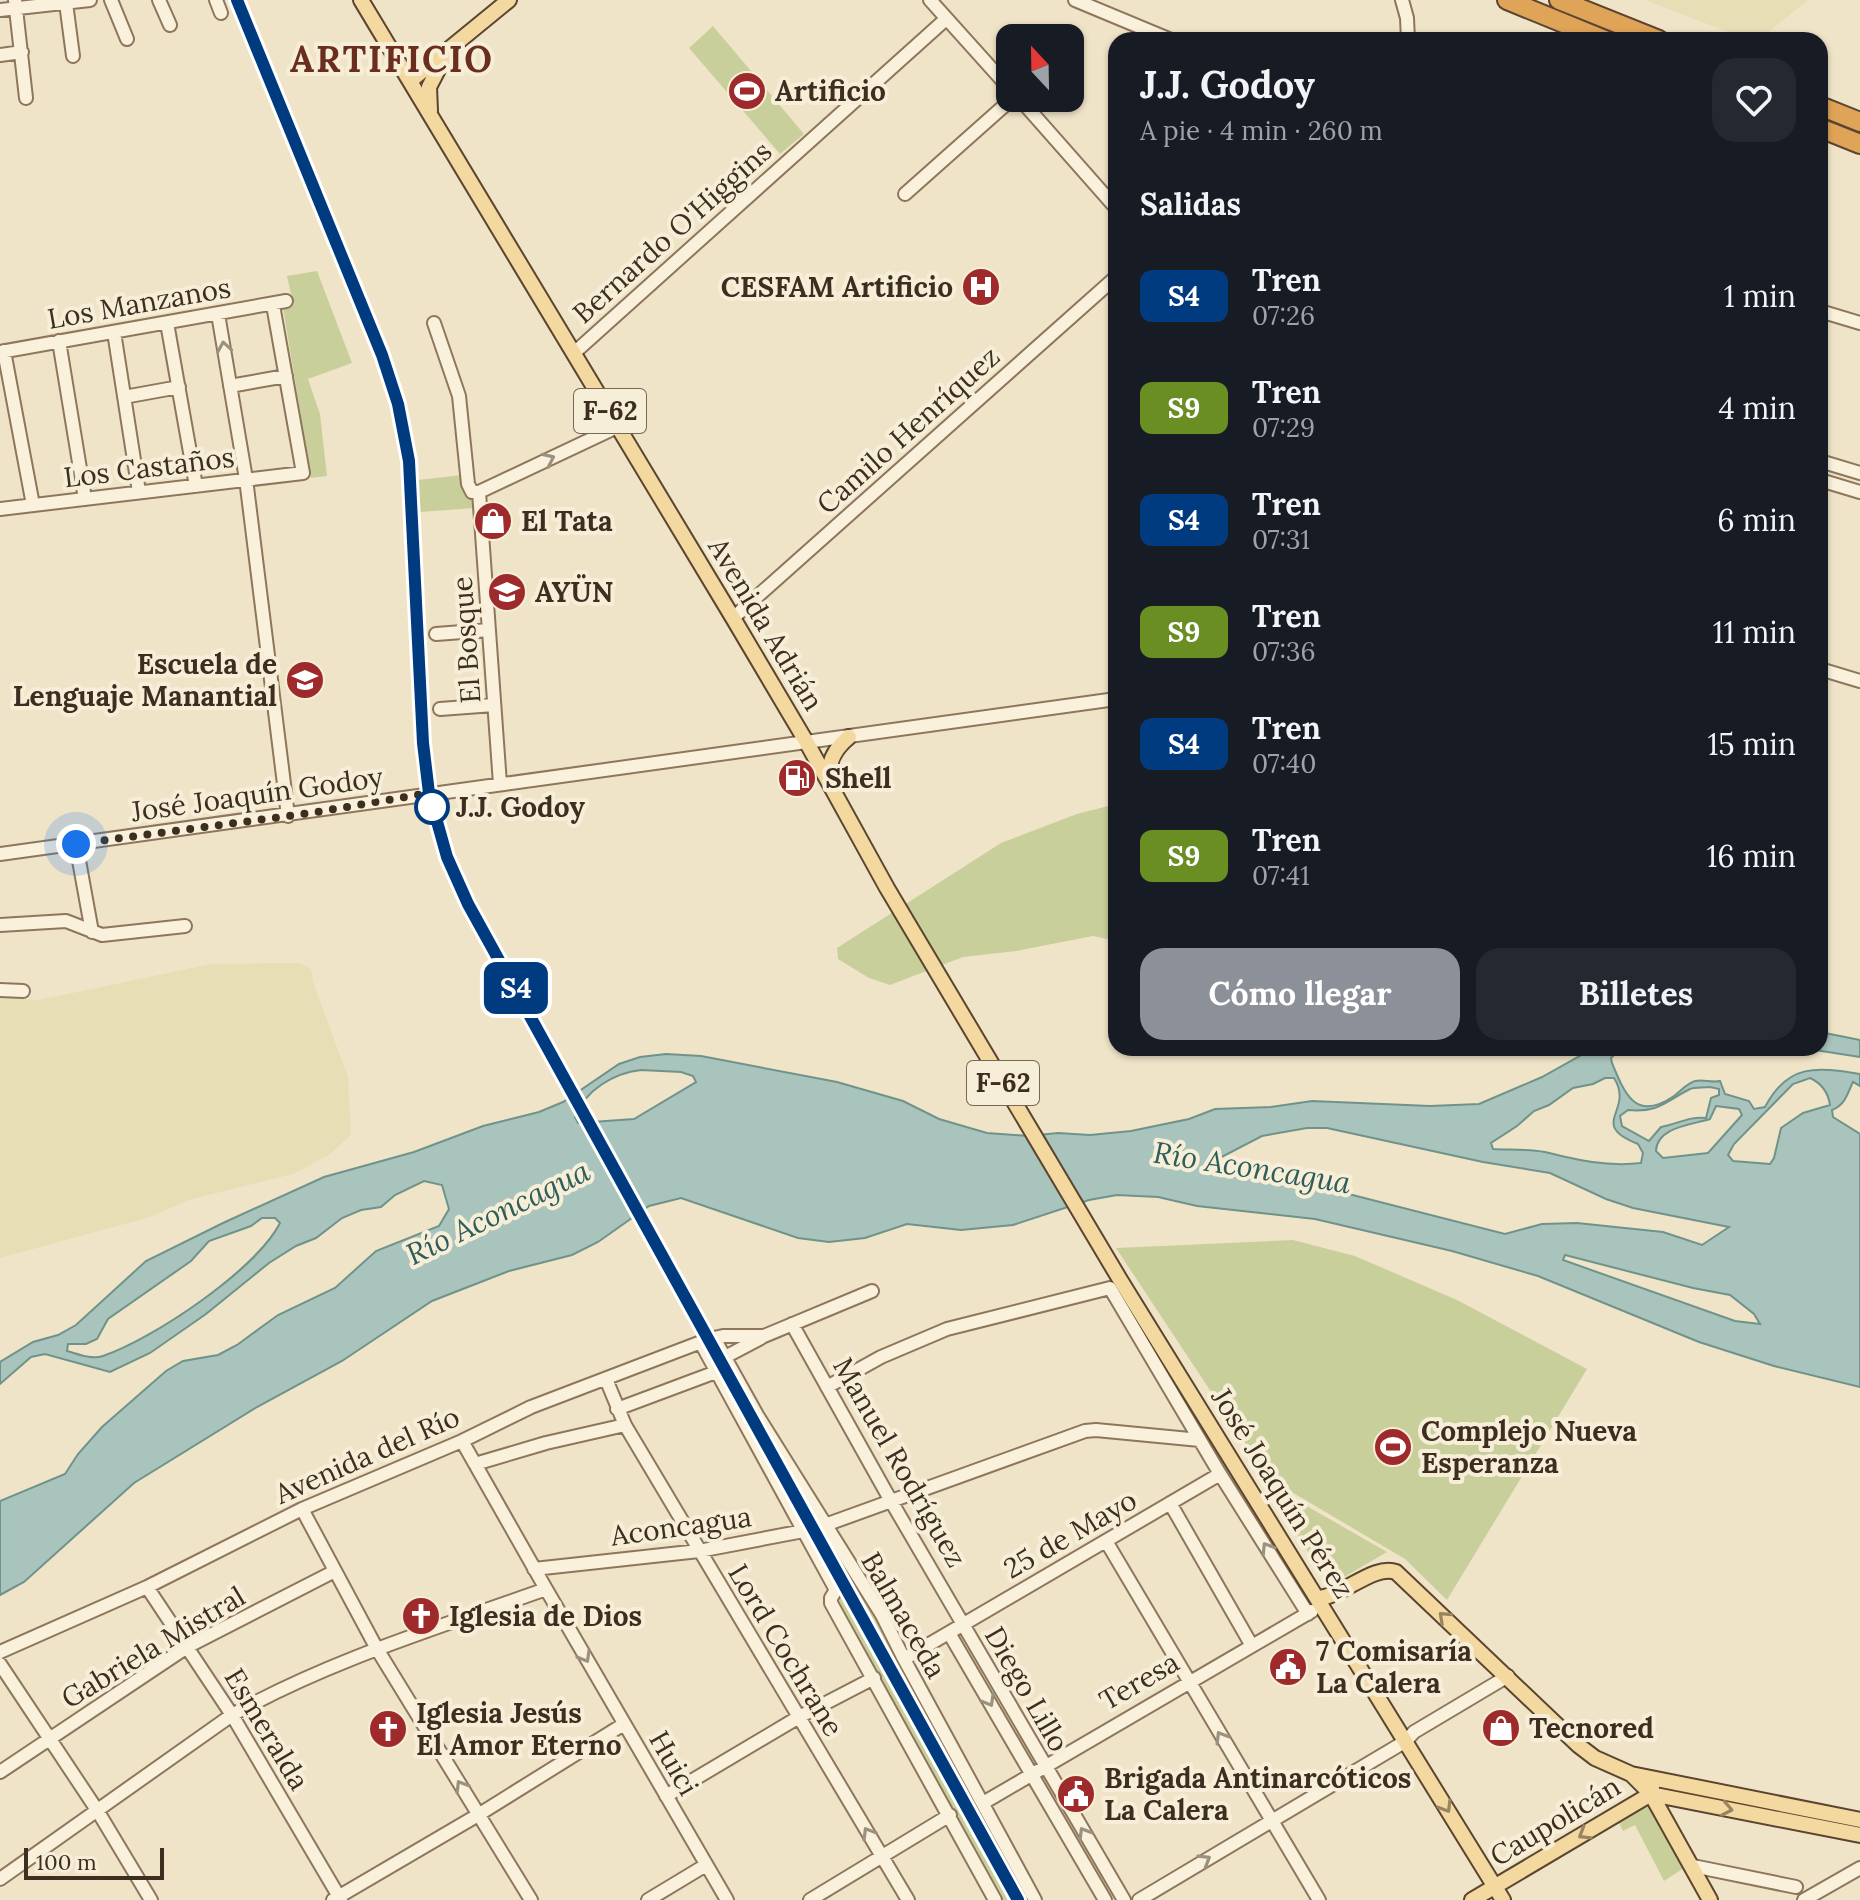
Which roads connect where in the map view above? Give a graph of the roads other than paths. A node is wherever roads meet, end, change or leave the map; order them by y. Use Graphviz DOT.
graph roads {
  1 [pos="90,0"];
  2 [pos="111,0"];
  3 [pos="159,0"];
  4 [pos="216,0"];
  5 [pos="361,0"];
  6 [pos="509,0"];
  7 [pos="930,0"];
  8 [pos="1075,0"];
  9 [pos="1402,0"];
  10 [pos="1507,0"];
  11 [pos="1559,0"];
  12 [pos="66,3"];
  13 [pos="16,4"];
  14 [pos="0,10"];
  15 [pos="221,13"];
  16 [pos="946,19"];
  17 [pos="170,25"];
  18 [pos="1152,32"];
  19 [pos="1408,32"];
  20 [pos="1585,32"];
  21 [pos="1639,32"];
  22 [pos="127,39"];
  23 [pos="454,44"];
  24 [pos="22,52"];
  25 [pos="0,55"];
  26 [pos="73,56"];
  27 [pos="996,74"];
  28 [pos="410,81"];
  29 [pos="26,98"];
  30 [pos="1828,109"];
  31 [pos="1000,112"];
  32 [pos="1029,112"];
  33 [pos="433,119"];
  34 [pos="1860,122"];
  35 [pos="1828,131"];
  36 [pos="1860,144"];
  37 [pos="905,194"];
  38 [pos="1108,199"];
  39 [pos="1108,284"];
  40 [pos="1828,313"];
  41 [pos="218,314"];
  42 [pos="167,323"];
  43 [pos="434,323"];
  44 [pos="1860,323"];
  45 [pos="114,332"];
  46 [pos="59,341"];
  47 [pos="2,351"];
  48 [pos="574,353"];
  49 [pos="286,376"];
  50 [pos="230,386"];
  51 [pos="179,387"];
  52 [pos="124,397"];
  53 [pos="619,426"];
  54 [pos="1828,463"];
  55 [pos="1860,473"];
  56 [pos="246,479"];
  57 [pos="1828,482"];
  58 [pos="196,486"];
  59 [pos="139,492"];
  60 [pos="479,492"];
  61 [pos="1860,492"];
  62 [pos="85,499"];
  63 [pos="33,505"];
  64 [pos="0,509"];
  65 [pos="733,618"];
  66 [pos="489,630"];
  67 [pos="436,634"];
  68 [pos="1828,671"];
  69 [pos="1860,681"];
  70 [pos="1108,700"];
  71 [pos="494,705"];
  72 [pos="440,709"];
  73 [pos="849,737"];
  74 [pos="807,743"];
  75 [pos="829,782"];
  76 [pos="500,784"];
  77 [pos="288,816"];
  78 [pos="76,844"];
  79 [pos="0,854"];
  80 [pos="0,925"];
  81 [pos="185,926"];
  82 [pos="92,932"];
  83 [pos="0,990"];
  84 [pos="23,991"];
  85 [pos="1114,1283"];
  86 [pos="872,1291"];
  87 [pos="792,1324"];
  88 [pos="764,1336"];
  89 [pos="707,1340"];
  90 [pos="725,1357"];
  91 [pos="716,1372"];
  92 [pos="606,1379"];
  93 [pos="827,1387"];
  94 [pos="617,1409"];
  95 [pos="625,1425"];
  96 [pos="1200,1440"];
  97 [pos="462,1441"];
  98 [pos="475,1464"];
  99 [pos="1220,1474"];
  100 [pos="891,1501"];
  101 [pos="1170,1503"];
  102 [pos="302,1509"];
  103 [pos="824,1525"];
  104 [pos="805,1531"];
  105 [pos="1106,1541"];
  106 [pos="699,1551"];
  107 [pos="534,1569"];
  108 [pos="335,1571"];
  109 [pos="858,1579"];
  110 [pos="147,1587"];
  111 [pos="546,1589"];
  112 [pos="836,1590"];
  113 [pos="1325,1599"];
  114 [pos="1308,1614"];
  115 [pos="963,1625"];
  116 [pos="949,1633"];
  117 [pos="1252,1646"];
  118 [pos="187,1647"];
  119 [pos="377,1649"];
  120 [pos="0,1652"];
  121 [pos="904,1659"];
  122 [pos="0,1664"];
  123 [pos="1508,1676"];
  124 [pos="874,1678"];
  125 [pos="1188,1682"];
  126 [pos="232,1715"];
  127 [pos="799,1717"];
  128 [pos="624,1724"];
  129 [pos="48,1740"];
  130 [pos="1406,1741"];
  131 [pos="1044,1767"];
  132 [pos="0,1772"];
  133 [pos="1032,1774"];
  134 [pos="1631,1774"];
  135 [pos="1654,1778"];
  136 [pos="1651,1794"];
  137 [pos="666,1796"];
  138 [pos="983,1803"];
  139 [pos="97,1810"];
  140 [pos="478,1815"];
  141 [pos="950,1815"];
  142 [pos="1860,1820"];
  143 [pos="1271,1821"];
  144 [pos="1860,1835"];
  145 [pos="882,1856"];
  146 [pos="706,1865"];
  147 [pos="1693,1866"];
  148 [pos="1860,1868"];
  149 [pos="0,1879"];
  150 [pos="1796,1887"];
  151 [pos="1499,1893"];
  152 [pos="338,1899"];
  153 [pos="151,1900"];
  154 [pos="531,1900"];
  155 [pos="648,1900"];
  156 [pos="727,1900"];
  157 [pos="810,1900"];
  158 [pos="908,1900"];
  159 [pos="995,1900"];
  160 [pos="1035,1900"];
  161 [pos="1105,1900"];
  162 [pos="1124,1900"];
  163 [pos="1139,1900"];
  164 [pos="1319,1900"];
  165 [pos="1472,1900"];
  166 [pos="1710,1900"];
  167 [pos="1804,1900"];
  1 -- 12 [label="street"];
  2 -- 22 [label="street"];
  3 -- 17 [label="street"];
  4 -- 15 [label="street"];
  5 -- 28 [label="main road, Avenida Adrián"];
  6 -- 23 [label="main road"];
  7 -- 16 [label="street"];
  8 -- 18 [label="street"];
  9 -- 19 [label="street"];
  10 -- 20 [label="highway"];
  11 -- 21 [label="highway"];
  12 -- 13 [label="street"];
  12 -- 26 [label="street"];
  13 -- 14 [label="street"];
  13 -- 24 [label="street"];
  16 -- 27 [label="street"];
  16 -- 48 [label="street, Bernardo O'Higgins"];
  23 -- 28 [label="main road"];
  23 -- 33 [label="main road"];
  24 -- 25 [label="street"];
  24 -- 29 [label="street"];
  28 -- 33 [label="main road, Avenida Adrián / F-62"];
  30 -- 34 [label="highway"];
  31 -- 37 [label="street"];
  32 -- 38 [label="street"];
  33 -- 48 [label="main road, Avenida Adrián / F-62"];
  35 -- 36 [label="highway"];
  39 -- 65 [label="street, Camilo Henríquez"];
  40 -- 44 [label="street"];
  41 -- 42 [label="street, Los Manzanos"];
  41 -- 49 [label="street, Los Manzanos"];
  50 -- 41 [label="street, one-way"];
  42 -- 45 [label="street, Los Manzanos"];
  42 -- 51 [label="street"];
  43 -- 60 [label="street, El Bosque"];
  45 -- 46 [label="street, Los Manzanos"];
  45 -- 52 [label="street"];
  46 -- 47 [label="street, Los Manzanos"];
  46 -- 62 [label="street"];
  47 -- 63 [label="street"];
  48 -- 53 [label="main road, Avenida Adrián / F-62"];
  49 -- 50 [label="street"];
  49 -- 56 [label="street, Los Castaños"];
  50 -- 56 [label="street"];
  51 -- 52 [label="street"];
  51 -- 58 [label="street"];
  52 -- 59 [label="street"];
  60 -- 53 [label="street, one-way"];
  53 -- 65 [label="main road, Avenida Adrián / F-62"];
  54 -- 55 [label="street"];
  56 -- 58 [label="street, Los Castaños"];
  56 -- 77 [label="street"];
  57 -- 61 [label="street"];
  58 -- 59 [label="street, Los Castaños"];
  59 -- 62 [label="street, Los Castaños"];
  60 -- 66 [label="street, El Bosque"];
  62 -- 63 [label="street, Los Castaños"];
  63 -- 64 [label="street, Los Castaños"];
  65 -- 74 [label="main road, Avenida Adrián / F-62"];
  66 -- 67 [label="street"];
  66 -- 71 [label="street, El Bosque"];
  68 -- 69 [label="street"];
  70 -- 73 [label="street, José Joaquín Godoy"];
  71 -- 72 [label="street"];
  71 -- 76 [label="street, El Bosque"];
  73 -- 74 [label="street, José Joaquín Godoy"];
  73 -- 75 [label="main road"];
  74 -- 75 [label="main road, Avenida Adrián / F-62"];
  74 -- 76 [label="street, José Joaquín Godoy"];
  75 -- 85 [label="main road, Avenida Adrián / F-62"];
  76 -- 77 [label="street, José Joaquín Godoy"];
  77 -- 78 [label="street, José Joaquín Godoy"];
  78 -- 79 [label="street, José Joaquín Godoy"];
  78 -- 82 [label="street"];
  80 -- 82 [label="street"];
  81 -- 82 [label="street"];
  83 -- 84 [label="street"];
  85 -- 93 [label="street"];
  85 -- 96 [label="street, José Joaquín Pérez"];
  85 -- 113 [label="main road, José Joaquín Pérez / F-62"];
  86 -- 87 [label="street, Avenida del Río"];
  87 -- 88 [label="street, Avenida del Río"];
  87 -- 93 [label="street, Manuel Rodríguez"];
  88 -- 89 [label="street, Avenida del Río"];
  88 -- 90 [label="street, Avenida del Río"];
  89 -- 90 [label="street, Balmaceda"];
  89 -- 91 [label="street, Balmaceda"];
  89 -- 92 [label="street, Avenida del Río"];
  90 -- 103 [label="street, Balmaceda"];
  91 -- 94 [label="street"];
  91 -- 104 [label="street, Balmaceda"];
  92 -- 94 [label="street, Lord Cochrane"];
  92 -- 97 [label="street, Avenida del Río"];
  93 -- 100 [label="street, Manuel Rodríguez"];
  94 -- 95 [label="street, Lord Cochrane"];
  95 -- 98 [label="street"];
  95 -- 106 [label="street, Lord Cochrane"];
  96 -- 99 [label="street, José Joaquín Pérez"];
  96 -- 100 [label="street, Aconcagua"];
  97 -- 98 [label="street, Huici"];
  97 -- 102 [label="street, Avenida del Río"];
  98 -- 107 [label="street, Huici"];
  99 -- 101 [label="street, 25 de Mayo"];
  114 -- 99 [label="street, José Joaquín Pérez, one-way"];
  100 -- 103 [label="street, Aconcagua"];
  100 -- 115 [label="street, Manuel Rodríguez"];
  101 -- 105 [label="street, 25 de Mayo"];
  101 -- 117 [label="street"];
  102 -- 108 [label="street"];
  102 -- 110 [label="street, Avenida del Río"];
  103 -- 104 [label="street, Aconcagua"];
  103 -- 109 [label="street, Balmaceda"];
  104 -- 106 [label="street, Aconcagua"];
  104 -- 112 [label="street, Balmaceda"];
  105 -- 115 [label="street, 25 de Mayo"];
  105 -- 125 [label="street"];
  106 -- 107 [label="street, Aconcagua"];
  106 -- 127 [label="street, Lord Cochrane"];
  107 -- 111 [label="street, Huici"];
  108 -- 118 [label="street, Gabriela Mistral"];
  108 -- 119 [label="street"];
  109 -- 112 [label="street"];
  109 -- 121 [label="street, Balmaceda"];
  110 -- 118 [label="street, Esmeralda"];
  110 -- 120 [label="street, Avenida del Río"];
  111 -- 119 [label="street"];
  111 -- 128 [label="street, Huici, one-way"];
  112 -- 124 [label="street, Balmaceda"];
  113 -- 114 [label="street, Teresa"];
  123 -- 113 [label="main road, Teresa, one-way"];
  113 -- 130 [label="main road, José Joaquín Pérez / F-62"];
  114 -- 117 [label="street, Teresa"];
  115 -- 116 [label="street, 25 de Mayo"];
  115 -- 131 [label="street, Diego Lillo"];
  116 -- 121 [label="street, 25 de Mayo"];
  116 -- 133 [label="street, Diego Lillo, one-way"];
  117 -- 125 [label="street, Teresa"];
  118 -- 126 [label="street, Esmeralda"];
  118 -- 129 [label="street, Gabriela Mistral"];
  119 -- 126 [label="street"];
  140 -- 119 [label="street, one-way"];
  121 -- 138 [label="street, Balmaceda"];
  122 -- 129 [label="street"];
  123 -- 130 [label="street"];
  123 -- 134 [label="main road"];
  124 -- 127 [label="street"];
  124 -- 141 [label="street, Balmaceda"];
  125 -- 131 [label="street, Teresa"];
  143 -- 125 [label="street, one-way"];
  126 -- 139 [label="street"];
  126 -- 152 [label="street, Esmeralda"];
  127 -- 137 [label="street"];
  145 -- 127 [label="street, Lord Cochrane, one-way"];
  128 -- 137 [label="street, Huici"];
  128 -- 140 [label="street"];
  129 -- 132 [label="street, Gabriela Mistral"];
  129 -- 139 [label="street"];
  130 -- 143 [label="street"];
  130 -- 151 [label="main road, José Joaquín Pérez / F-62, one-way"];
  131 -- 133 [label="street, Teresa"];
  162 -- 131 [label="street, Diego Lillo, one-way"];
  133 -- 138 [label="street, Teresa"];
  133 -- 161 [label="street, Diego Lillo"];
  134 -- 135 [label="main road"];
  134 -- 136 [label="main road"];
  135 -- 136 [label="main road, Caupolicán"];
  135 -- 142 [label="main road"];
  136 -- 144 [label="main road, one-way"];
  136 -- 147 [label="main road"];
  136 -- 151 [label="main road, Caupolicán, one-way"];
  137 -- 146 [label="street, Huici"];
  138 -- 160 [label="street, Balmaceda"];
  139 -- 149 [label="street"];
  139 -- 153 [label="street"];
  140 -- 152 [label="street"];
  140 -- 154 [label="street"];
  141 -- 145 [label="street"];
  141 -- 159 [label="street, Balmaceda"];
  163 -- 143 [label="street, one-way"];
  143 -- 164 [label="street"];
  145 -- 157 [label="street"];
  145 -- 158 [label="street, Lord Cochrane"];
  146 -- 155 [label="street"];
  146 -- 156 [label="street, Huici"];
  147 -- 150 [label="street"];
  147 -- 166 [label="main road"];
  148 -- 167 [label="street"];
  151 -- 165 [label="main road, Caupolicán"];
}
